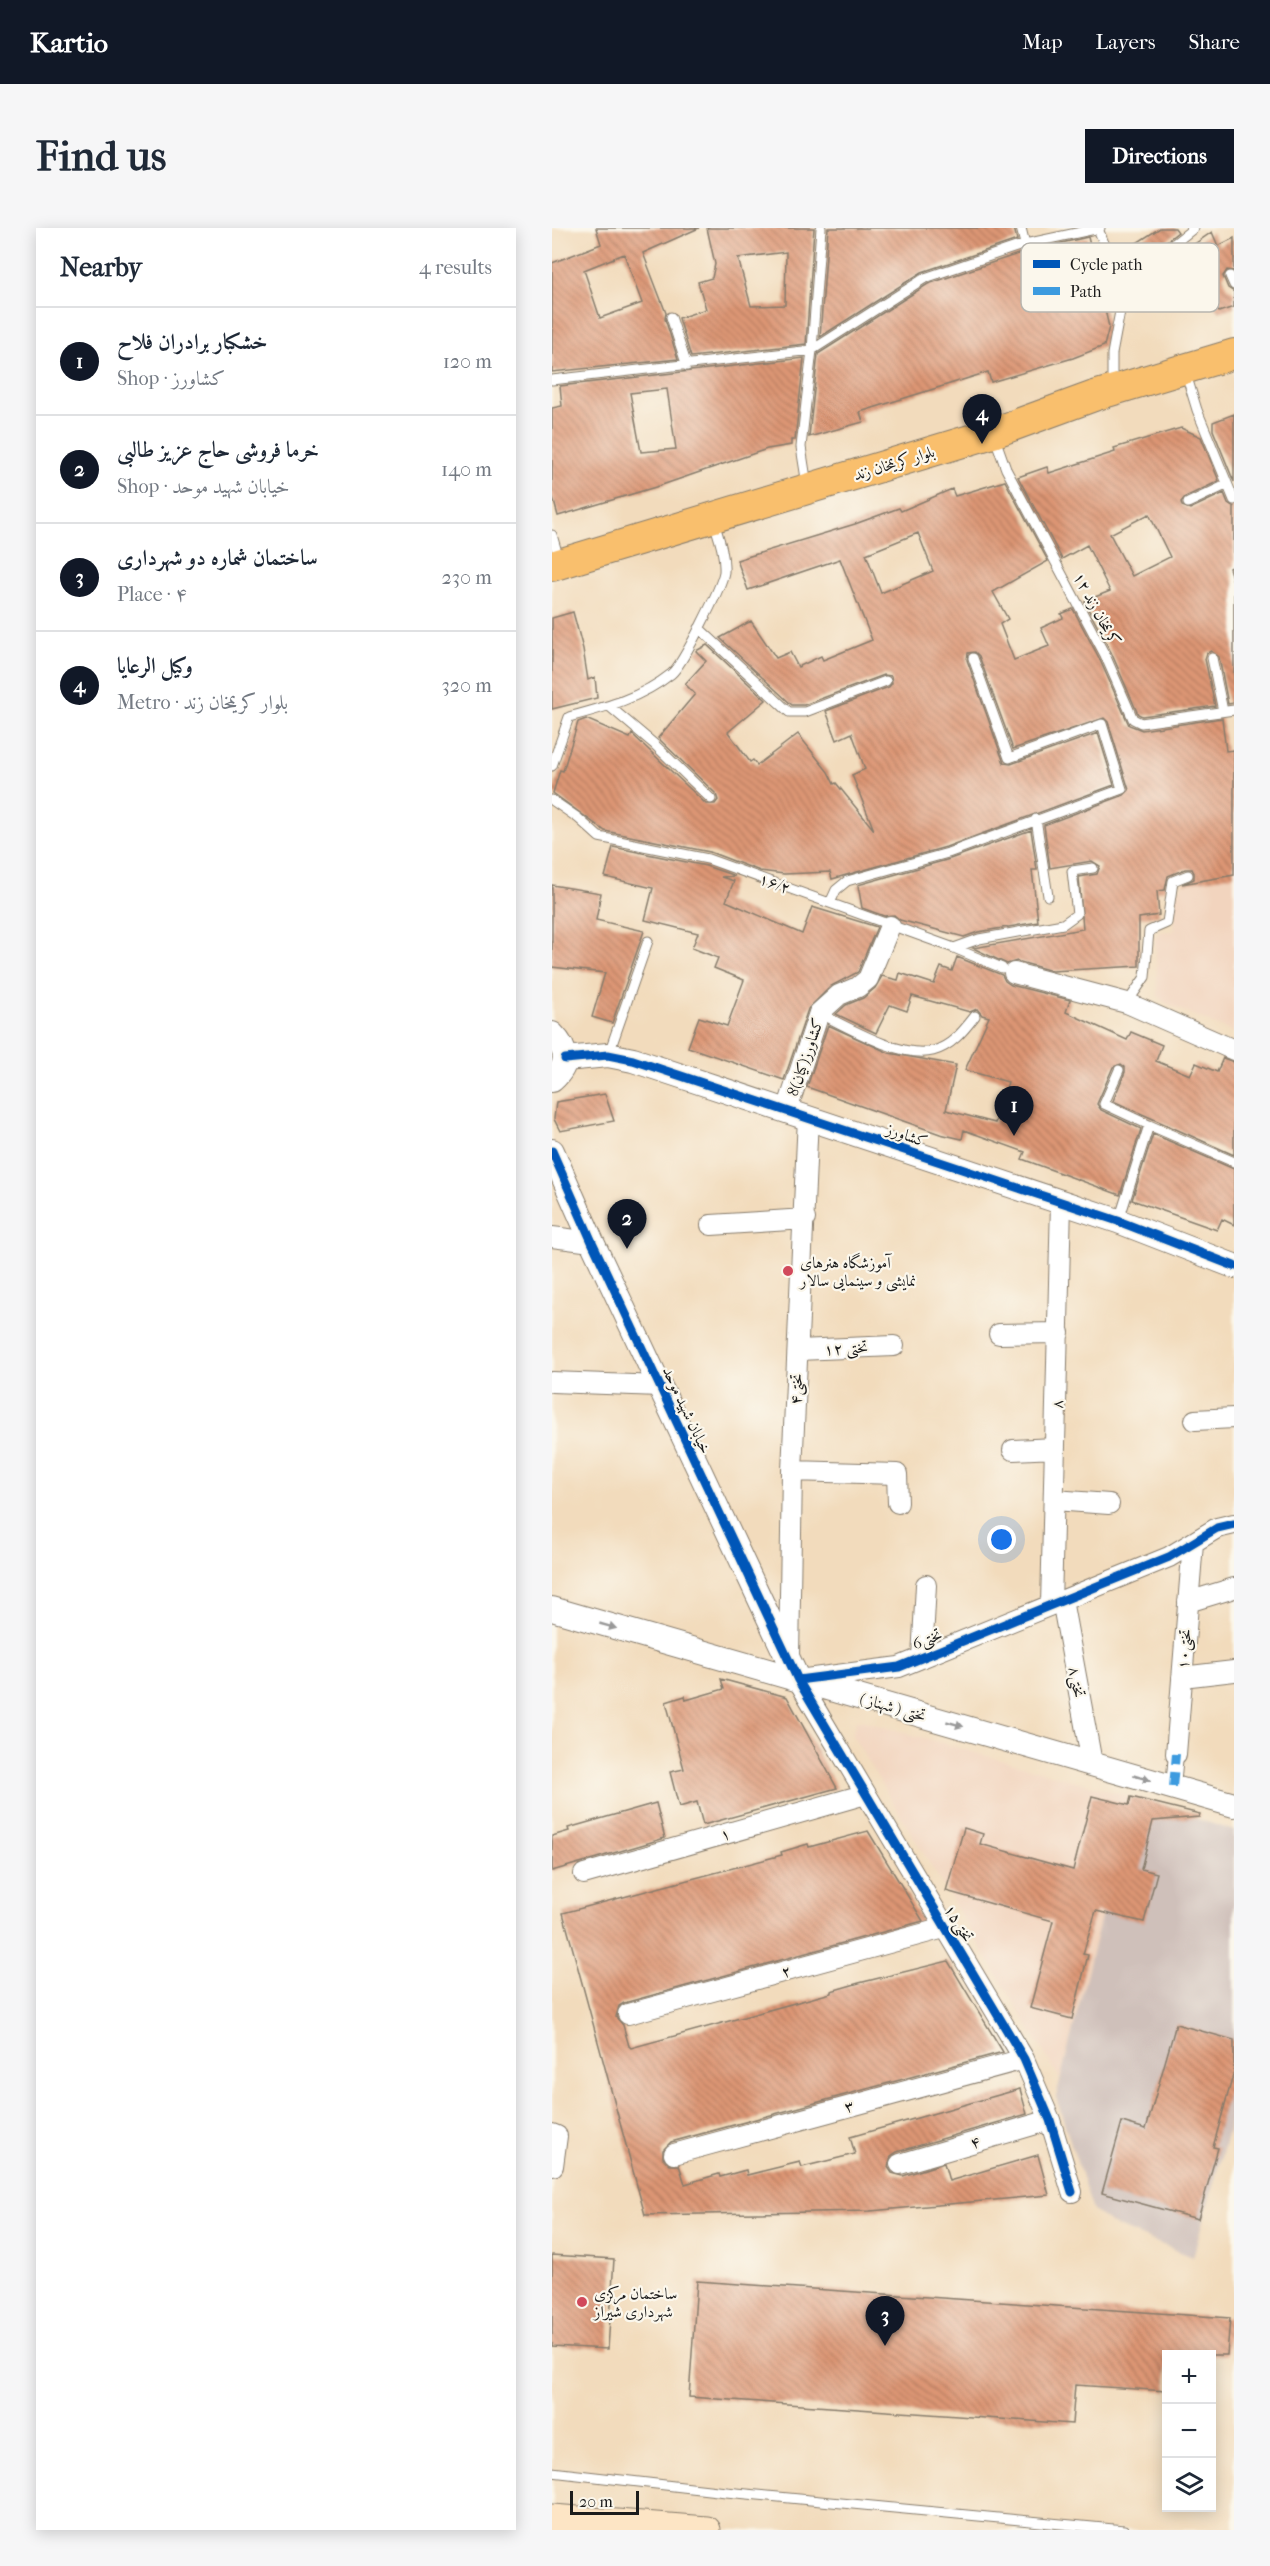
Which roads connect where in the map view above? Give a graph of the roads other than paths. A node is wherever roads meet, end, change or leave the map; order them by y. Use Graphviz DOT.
graph roads {
  1 [pos="821,228"];
  2 [pos="1021,228"];
  3 [pos="1099,228"];
  4 [pos="1194,228"];
  5 [pos="1025,243"];
  6 [pos="1030,243"];
  7 [pos="1105,243"];
  8 [pos="1175,243"];
  9 [pos="1021,245"];
  10 [pos="1120,312"];
  11 [pos="671,317"];
  12 [pos="812,350"];
  13 [pos="1234,354"];
  14 [pos="687,366"];
  15 [pos="1184,368"];
  16 [pos="552,380"];
  17 [pos="1112,390"];
  18 [pos="993,433"];
  19 [pos="1226,485"];
  20 [pos="808,489"];
  21 [pos="1234,500"];
  22 [pos="1188,503"];
  23 [pos="713,517"];
  24 [pos="555,555"];
  25 [pos="699,628"];
  26 [pos="973,658"];
  27 [pos="1212,658"];
  28 [pos="886,681"];
  29 [pos="609,706"];
  30 [pos="1234,710"];
  31 [pos="1223,711"];
  32 [pos="552,766"];
  33 [pos="711,799"];
  34 [pos="552,800"];
  35 [pos="1036,819"];
  36 [pos="1093,868"];
  37 [pos="1188,875"];
  38 [pos="1048,896"];
  39 [pos="830,903"];
  40 [pos="890,926"];
  41 [pos="648,941"];
  42 [pos="954,948"];
  43 [pos="1008,970"];
  44 [pos="1127,1003"];
  45 [pos="819,1013"];
  46 [pos="975,1016"];
  47 [pos="552,1034"];
  48 [pos="1234,1050"];
  49 [pos="608,1055"];
  50 [pos="565,1059"];
  51 [pos="1119,1070"];
  52 [pos="552,1080"];
  53 [pos="798,1114"];
  54 [pos="1149,1125"];
  55 [pos="552,1151"];
  56 [pos="1234,1162"];
  57 [pos="1061,1203"];
  58 [pos="805,1219"];
  59 [pos="1118,1221"];
  60 [pos="711,1225"];
  61 [pos="552,1237"];
  62 [pos="592,1242"];
  63 [pos="1234,1266"];
  64 [pos="1059,1333"];
  65 [pos="999,1334"];
  66 [pos="894,1346"];
  67 [pos="798,1350"];
  68 [pos="552,1382"];
  69 [pos="660,1386"];
  70 [pos="1234,1418"];
  71 [pos="1195,1420"];
  72 [pos="1055,1448"];
  73 [pos="1013,1450"];
  74 [pos="792,1471"];
  75 [pos="1054,1500"];
  76 [pos="898,1503"];
  77 [pos="1109,1504"];
  78 [pos="1234,1524"];
  79 [pos="1193,1543"];
  80 [pos="926,1585"];
  81 [pos="1234,1588"];
  82 [pos="1188,1602"];
  83 [pos="1056,1603"];
  84 [pos="552,1610"];
  85 [pos="922,1658"];
  86 [pos="793,1670"];
  87 [pos="1234,1671"];
  88 [pos="1182,1677"];
  89 [pos="1176,1754"];
  90 [pos="1092,1763"];
  91 [pos="1173,1787"];
  92 [pos="866,1794"];
  93 [pos="1234,1805"];
  94 [pos="584,1874"];
  95 [pos="944,1928"];
  96 [pos="628,2014"];
  97 [pos="1024,2059"];
  98 [pos="1050,2120"];
  99 [pos="552,2134"];
  100 [pos="674,2154"];
  101 [pos="900,2164"];
  102 [pos="553,2166"];
  103 [pos="1072,2192"];
  104 [pos="552,2472"];
  105 [pos="552,2518"];
  106 [pos="707,2530"];
  107 [pos="1124,2530"];
  1 -- 12 [label="lane"];
  2 -- 5 [label="lane"];
  3 -- 6 [label="lane"];
  3 -- 7 [label="lane"];
  4 -- 8 [label="lane"];
  9 -- 12 [label="lane"];
  10 -- 17 [label="lane"];
  11 -- 14 [label="lane"];
  12 -- 14 [label="lane"];
  12 -- 20 [label="lane"];
  13 -- 15 [label="main road, بلوار کریمخان زند"];
  14 -- 16 [label="lane"];
  15 -- 17 [label="main road, بلوار کریمخان زند"];
  15 -- 19 [label="lane"];
  17 -- 18 [label="main road, بلوار کریمخان زند"];
  18 -- 20 [label="main road, بلوار کریمخان زند"];
  18 -- 31 [label="lane, کریمخان زند ۱۲"];
  19 -- 21 [label="lane"];
  19 -- 22 [label="lane"];
  20 -- 23 [label="main road, بلوار کریمخان زند"];
  23 -- 24 [label="main road, بلوار کریمخان زند"];
  23 -- 25 [label="lane"];
  25 -- 28 [label="lane"];
  25 -- 29 [label="lane"];
  26 -- 35 [label="lane"];
  27 -- 31 [label="lane"];
  29 -- 32 [label="lane"];
  29 -- 33 [label="lane"];
  30 -- 31 [label="lane"];
  34 -- 39 [label="lane, ۱۶/۲"];
  35 -- 38 [label="lane"];
  35 -- 39 [label="lane"];
  36 -- 42 [label="lane"];
  37 -- 44 [label="lane"];
  39 -- 40 [label="lane, ۱۶/۲"];
  40 -- 42 [label="lane, ۱۶/۲"];
  40 -- 45 [label="street, 8کشاورز(کیان)"];
  41 -- 49 [label="lane"];
  42 -- 43 [label="lane, ۱۶/۲"];
  43 -- 44 [label="street, ۱۶/۲"];
  44 -- 48 [label="street, ۱۶/۲"];
  45 -- 46 [label="lane"];
  45 -- 53 [label="street, 8کشاورز(کیان)"];
  47 -- 50 [label="street"];
  49 -- 50 [label="street, کشاورز"];
  49 -- 53 [label="street, کشاورز"];
  50 -- 52 [label="street"];
  51 -- 54 [label="lane"];
  53 -- 57 [label="street, کشاورز"];
  53 -- 58 [label="street, تختی۴"];
  54 -- 56 [label="lane"];
  54 -- 59 [label="lane"];
  55 -- 62 [label="street, خیابان شهید موحد"];
  57 -- 59 [label="street, کشاورز"];
  57 -- 64 [label="street, ۸"];
  58 -- 60 [label="street"];
  58 -- 67 [label="street, تختی۴"];
  59 -- 63 [label="street, کشاورز"];
  61 -- 62 [label="street"];
  62 -- 69 [label="street, خیابان شهید موحد"];
  64 -- 65 [label="street"];
  64 -- 72 [label="street, ۸"];
  66 -- 67 [label="street, ۱۲ تختی"];
  67 -- 74 [label="street, تختی۴"];
  68 -- 69 [label="street"];
  69 -- 86 [label="street, خیابان شهید موحد"];
  70 -- 71 [label="street"];
  72 -- 73 [label="street"];
  72 -- 75 [label="street, ۸"];
  74 -- 76 [label="street"];
  74 -- 86 [label="street, تختی۴"];
  75 -- 77 [label="street"];
  75 -- 83 [label="street, ۸"];
  78 -- 79 [label="street, 6تختی"];
  79 -- 82 [label="street, تختی۱۰"];
  79 -- 83 [label="street, 6تختی"];
  80 -- 85 [label="street"];
  81 -- 82 [label="street"];
  82 -- 88 [label="street, تختی۱۰"];
  83 -- 85 [label="street, 6تختی"];
  83 -- 90 [label="street, تختی۸"];
  84 -- 86 [label="street, تختی ( شهناز ), one-way"];
  85 -- 86 [label="street, 6تختی"];
  86 -- 90 [label="street, تختی ( شهناز ), one-way"];
  86 -- 92 [label="street, تختی۱۵"];
  87 -- 88 [label="street"];
  88 -- 89 [label="street, تختی۱۰"];
  89 -- 91 [label="street"];
  90 -- 91 [label="street, تختی ( شهناز ), one-way"];
  91 -- 93 [label="street, تختی ( شهناز )"];
  92 -- 94 [label="street, ۱"];
  92 -- 95 [label="street, تختی۱۵"];
  95 -- 96 [label="street, ۲"];
  95 -- 97 [label="street, تختی۱۵"];
  97 -- 98 [label="street, تختی۱۵"];
  97 -- 100 [label="street, ۳"];
  98 -- 101 [label="street, ۴"];
  98 -- 103 [label="street, تختی۱۵"];
  99 -- 102 [label="street"];
  104 -- 107 [label="lane"];
  105 -- 106 [label="main road"];
}
